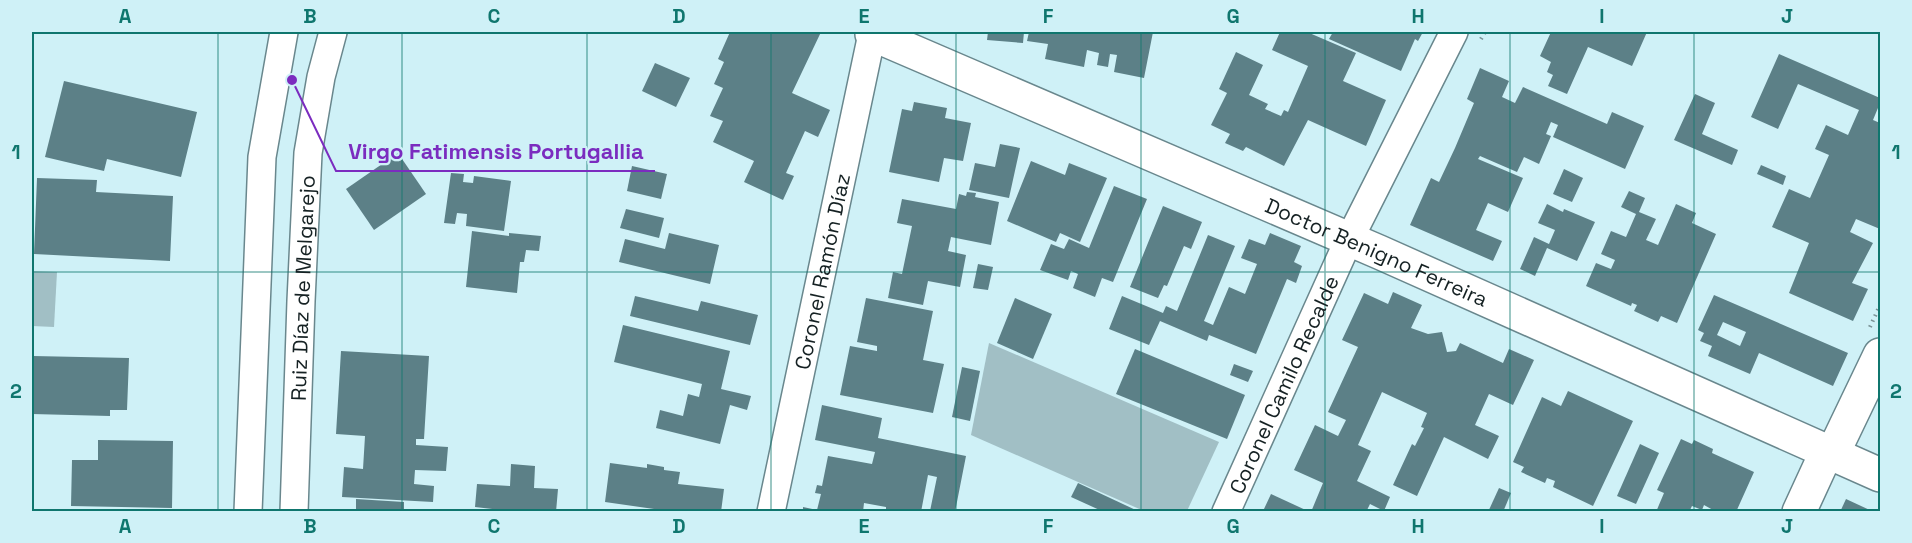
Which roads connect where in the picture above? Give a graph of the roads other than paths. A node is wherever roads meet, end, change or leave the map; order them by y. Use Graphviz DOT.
graph roads {
  1 [pos="284,32"];
  2 [pos="333,32"];
  3 [pos="1454,32"];
  4 [pos="872,33"];
  5 [pos="1350,239"];
  6 [pos="258,300"];
  7 [pos="301,301"];
  8 [pos="1881,355"];
  9 [pos="1833,453"];
  10 [pos="1881,475"];
  11 [pos="248,512"];
  12 [pos="294,512"];
  13 [pos="771,512"];
  14 [pos="1226,512"];
  15 [pos="1799,512"];
  1 -- 6 [label="street, Ruiz Díaz de Melgarejo"];
  2 -- 7 [label="street, Ruiz Díaz de Melgarejo"];
  3 -- 5 [label="street, Coronel Camilo Recalde"];
  4 -- 5 [label="street, Doctor Benigno Ferreira"];
  4 -- 13 [label="street, Coronel Ramón Díaz"];
  5 -- 9 [label="street, Doctor Benigno Ferreira"];
  5 -- 14 [label="street, Coronel Camilo Recalde"];
  6 -- 7 [label="street"];
  6 -- 11 [label="street, Ruiz Díaz de Melgarejo"];
  7 -- 12 [label="street, Ruiz Díaz de Melgarejo"];
  8 -- 9 [label="street"];
  9 -- 10 [label="street, Doctor Benigno Ferreira"];
  9 -- 15 [label="street"];
}
